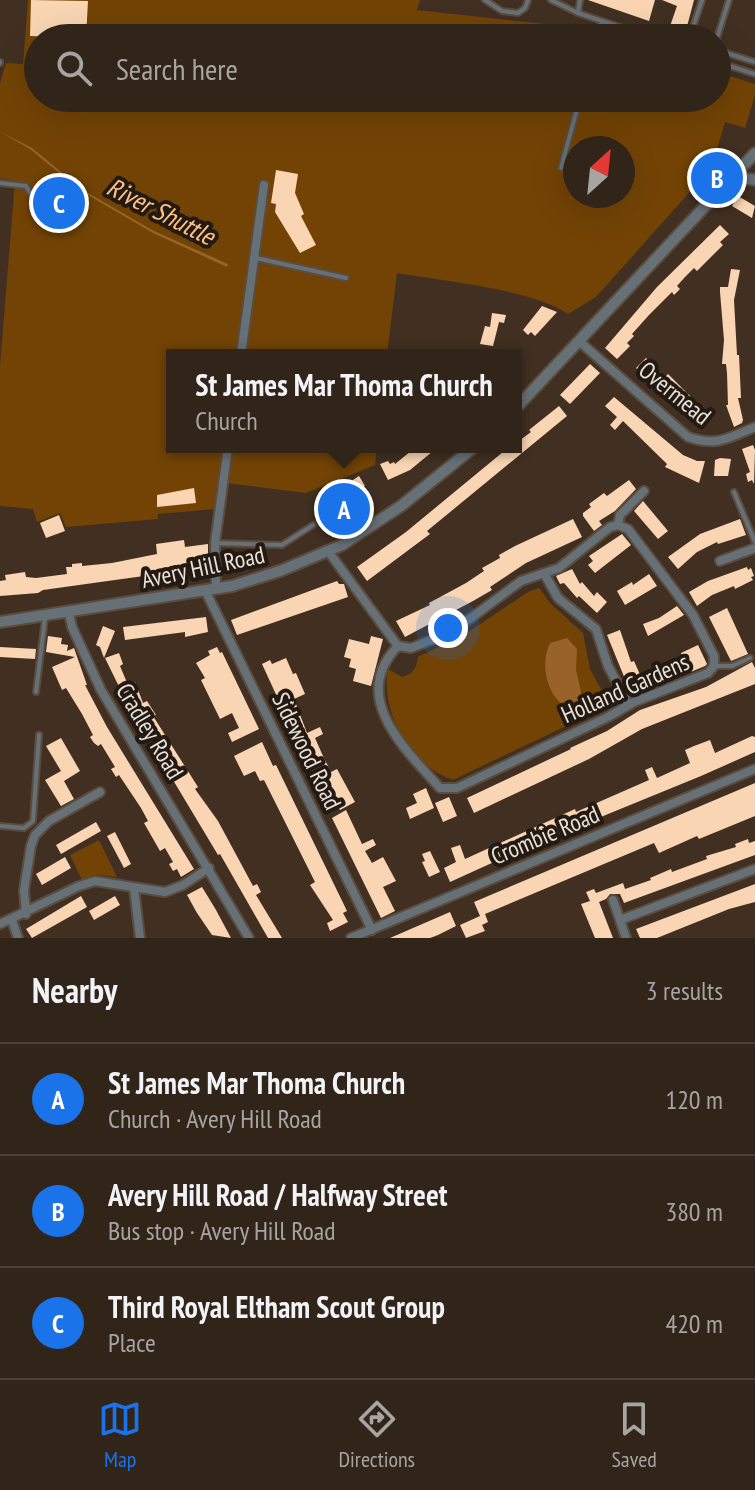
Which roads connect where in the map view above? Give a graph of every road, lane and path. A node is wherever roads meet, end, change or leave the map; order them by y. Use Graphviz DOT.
graph roads {
  1 [pos="485,0"];
  2 [pos="528,0"];
  3 [pos="551,0"];
  4 [pos="580,0"];
  5 [pos="702,0"];
  6 [pos="729,0"];
  7 [pos="578,13"];
  8 [pos="602,21"];
  9 [pos="601,24"];
  10 [pos="611,24"];
  11 [pos="694,24"];
  12 [pos="722,24"];
  13 [pos="731,55"];
  14 [pos="755,62"];
  15 [pos="731,66"];
  16 [pos="755,74"];
  17 [pos="576,112"];
  18 [pos="755,153"];
  19 [pos="561,168"];
  20 [pos="733,176"];
  21 [pos="755,180"];
  22 [pos="0,183"];
  23 [pos="264,185"];
  24 [pos="36,203"];
  25 [pos="254,257"];
  26 [pos="346,278"];
  27 [pos="579,341"];
  28 [pos="242,349"];
  29 [pos="522,402"];
  30 [pos="755,427"];
  31 [pos="227,453"];
  32 [pos="467,453"];
  33 [pos="644,491"];
  34 [pos="734,492"];
  35 [pos="313,525"];
  36 [pos="618,525"];
  37 [pos="215,543"];
  38 [pos="755,545"];
  39 [pos="328,551"];
  40 [pos="720,561"];
  41 [pos="545,575"];
  42 [pos="210,589"];
  43 [pos="69,613"];
  44 [pos="45,616"];
  45 [pos="0,622"];
  46 [pos="398,646"];
  47 [pos="750,658"];
  48 [pos="714,666"];
  49 [pos="36,692"];
  50 [pos="629,705"];
  51 [pos="39,735"];
  52 [pos="755,769"];
  53 [pos="100,792"];
  54 [pos="0,826"];
  55 [pos="208,866"];
  56 [pos="755,869"];
  57 [pos="134,888"];
  58 [pos="613,900"];
  59 [pos="26,914"];
  60 [pos="12,920"];
  61 [pos="620,920"];
  62 [pos="0,924"];
  63 [pos="372,930"];
  64 [pos="18,938"];
  65 [pos="140,938"];
  66 [pos="249,938"];
  67 [pos="351,938"];
  68 [pos="626,938"];
  1 -- 2 [label="lane"];
  3 -- 7 [label="lane"];
  4 -- 7 [label="lane"];
  5 -- 11 [label="lane"];
  6 -- 12 [label="lane"];
  7 -- 8 [label="lane"];
  8 -- 9 [label="lane"];
  8 -- 10 [label="lane"];
  13 -- 14 [label="lane"];
  15 -- 16 [label="lane"];
  17 -- 19 [label="lane"];
  18 -- 20 [label="street"];
  20 -- 21 [label="street"];
  20 -- 27 [label="street"];
  22 -- 24 [label="lane"];
  23 -- 25 [label="street"];
  25 -- 26 [label="lane"];
  25 -- 28 [label="street"];
  27 -- 29 [label="street"];
  27 -- 30 [label="street, Overmead"];
  31 -- 37 [label="street"];
  32 -- 39 [label="street, Avery Hill Road"];
  33 -- 36 [label="street"];
  34 -- 38 [label="lane"];
  35 -- 37 [label="lane"];
  36 -- 41 [label="street"];
  36 -- 48 [label="street, Holland Gardens"];
  37 -- 42 [label="street"];
  38 -- 40 [label="street"];
  39 -- 42 [label="street, Avery Hill Road"];
  39 -- 46 [label="street"];
  41 -- 46 [label="street"];
  41 -- 50 [label="street"];
  42 -- 43 [label="street, Avery Hill Road"];
  42 -- 63 [label="street, Sidewood Road"];
  43 -- 44 [label="street, Avery Hill Road"];
  43 -- 55 [label="street, Cradley Road"];
  44 -- 45 [label="street, Avery Hill Road"];
  44 -- 49 [label="lane"];
  46 -- 50 [label="street, Holland Gardens"];
  47 -- 48 [label="lane"];
  48 -- 50 [label="street, Holland Gardens"];
  51 -- 54 [label="lane"];
  52 -- 63 [label="street, Crombie Road"];
  53 -- 59 [label="street"];
  55 -- 57 [label="street"];
  55 -- 66 [label="street, Cradley Road"];
  56 -- 61 [label="street"];
  57 -- 59 [label="street"];
  57 -- 65 [label="street"];
  58 -- 61 [label="street"];
  59 -- 60 [label="street"];
  60 -- 62 [label="street"];
  60 -- 64 [label="street"];
  61 -- 68 [label="street"];
  63 -- 67 [label="street, Crombie Road"];
}
